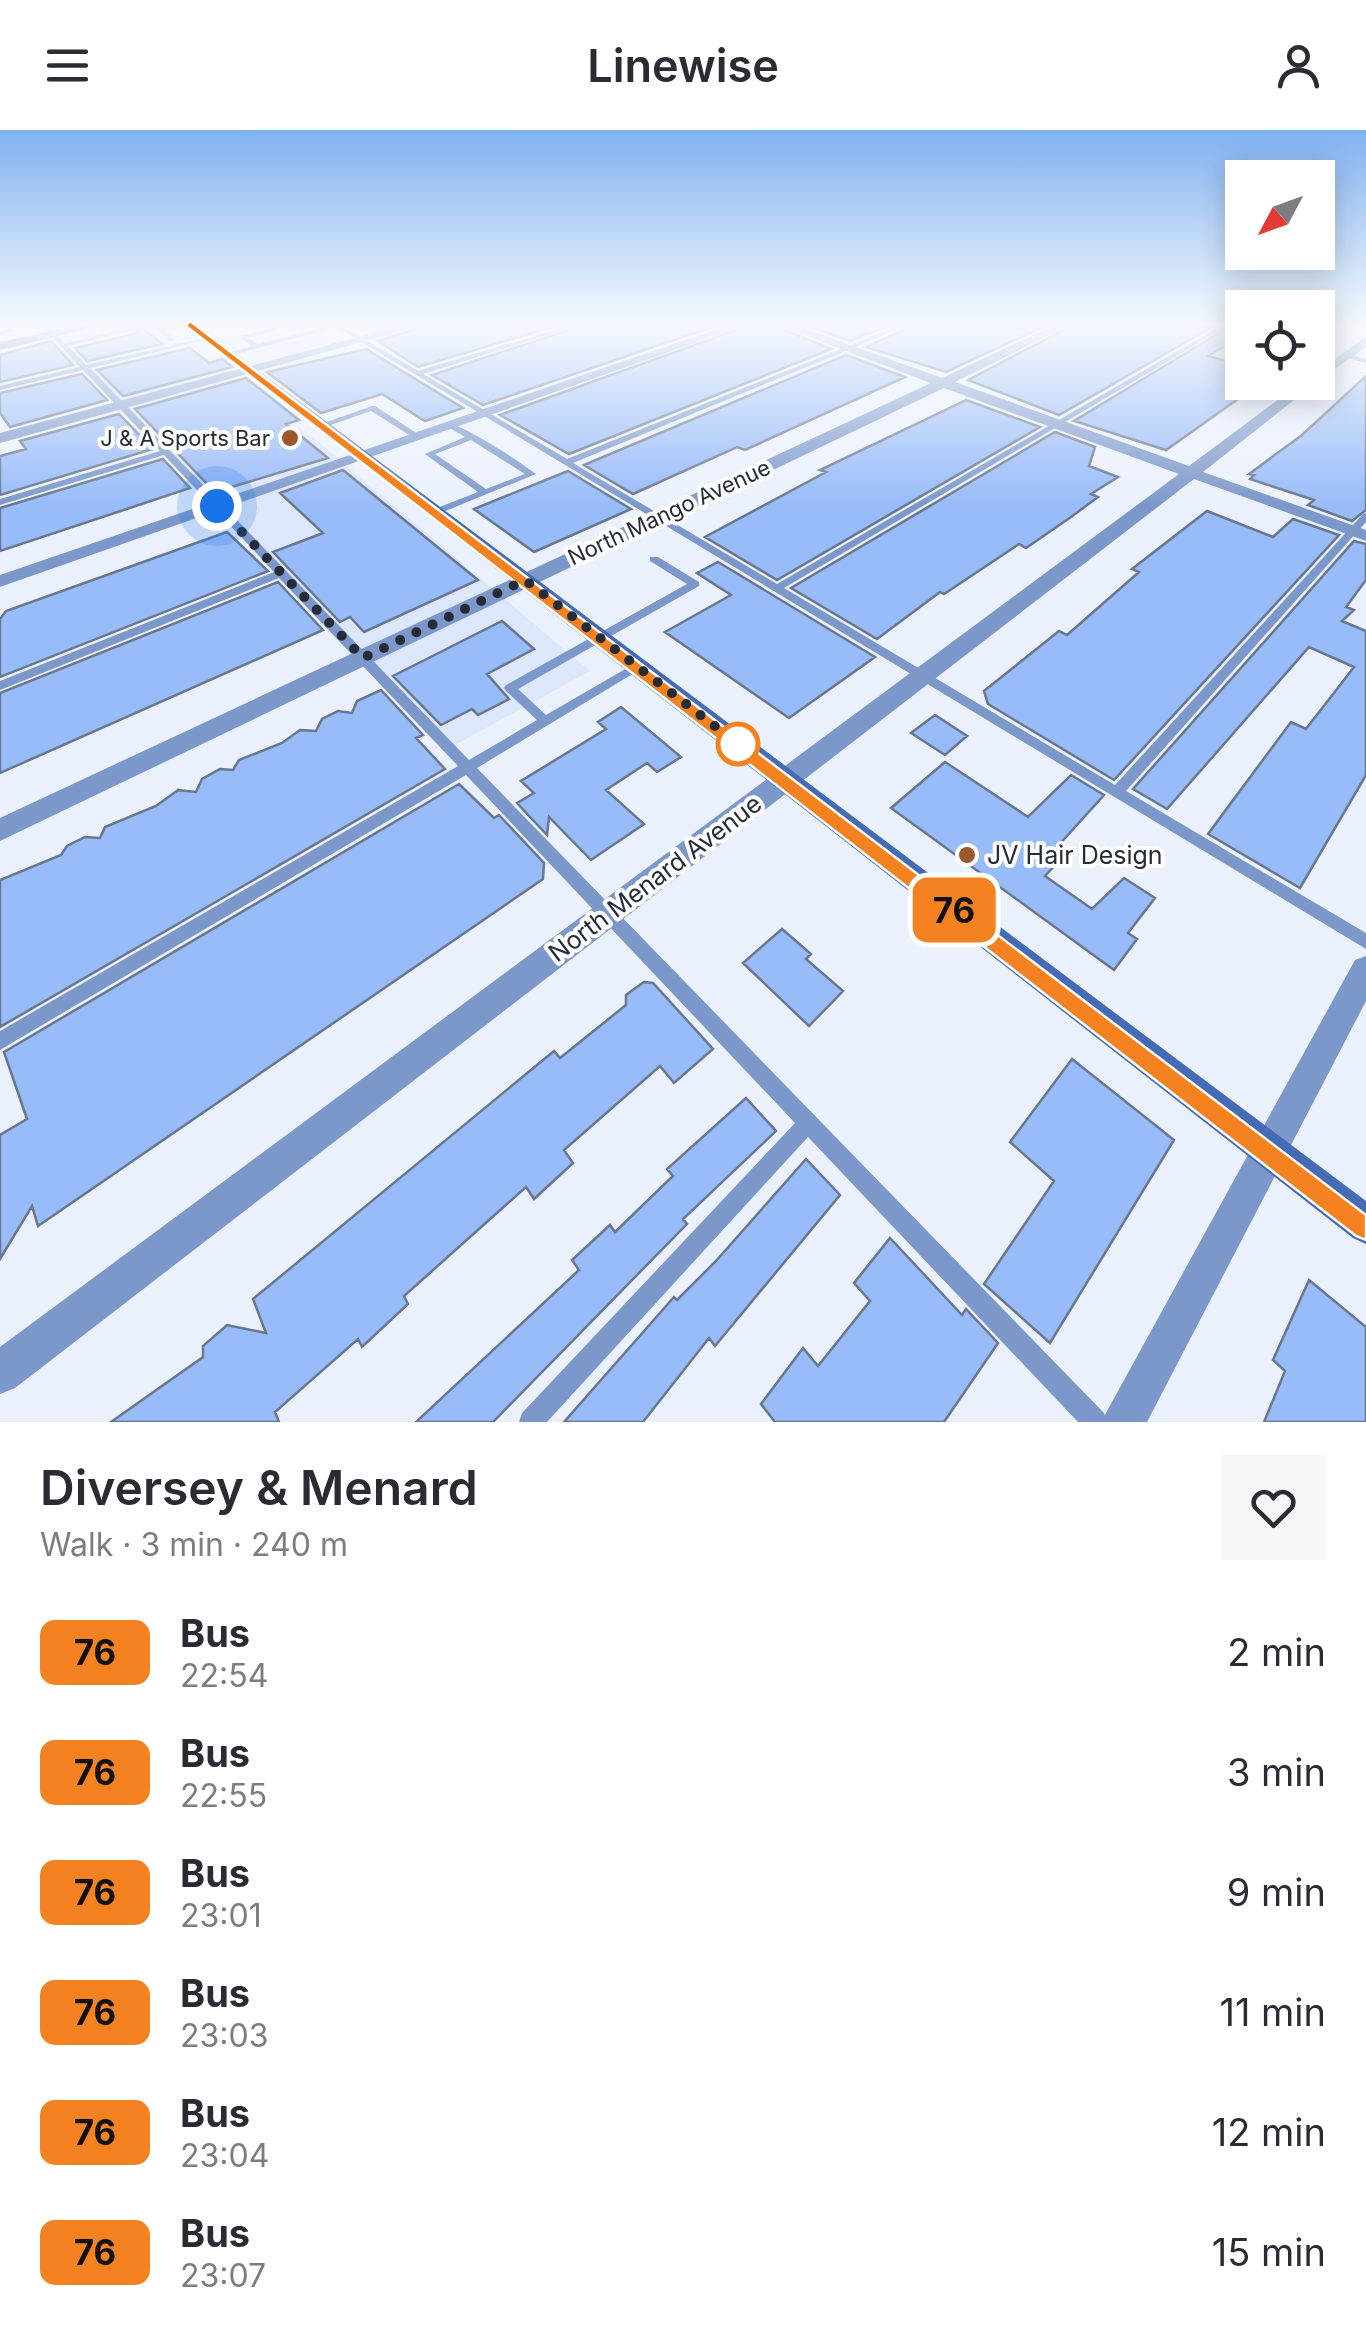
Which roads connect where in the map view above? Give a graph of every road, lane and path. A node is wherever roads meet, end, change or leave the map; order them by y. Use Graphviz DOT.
graph roads {
  1 [pos="101,384"];
  2 [pos="197,384"];
  3 [pos="269,384"];
  4 [pos="437,384"];
  5 [pos="568,384"];
  6 [pos="758,384"];
  7 [pos="937,384"];
  8 [pos="948,384"];
  9 [pos="1126,384"];
  10 [pos="1287,400"];
  11 [pos="121,405"];
  12 [pos="485,413"];
  13 [pos="1058,424"];
  14 [pos="322,425"];
  15 [pos="450,425"];
  16 [pos="417,436"];
  17 [pos="0,438"];
  18 [pos="472,438"];
  19 [pos="166,452"];
  20 [pos="362,456"];
  21 [pos="566,462"];
  22 [pos="1191,473"];
  23 [pos="485,492"];
  24 [pos="0,502"];
  25 [pos="217,506"];
  26 [pos="435,512"];
  27 [pos="1366,516"];
  28 [pos="659,517"];
  29 [pos="1359,534"];
  30 [pos="654,558"];
  31 [pos="282,573"];
  32 [pos="525,580"];
  33 [pos="0,581"];
  34 [pos="777,588"];
  35 [pos="600,638"];
  36 [pos="363,658"];
  37 [pos="638,668"];
  38 [pos="923,676"];
  39 [pos="0,686"];
  40 [pos="545,721"];
  41 [pos="468,767"];
  42 [pos="785,780"];
  43 [pos="1117,792"];
  44 [pos="0,830"];
  45 [pos="608,914"];
  46 [pos="1366,942"];
  47 [pos="1366,970"];
  48 [pos="0,1041"];
  49 [pos="808,1123"];
  50 [pos="1269,1151"];
  51 [pos="1366,1225"];
  52 [pos="0,1373"];
  53 [pos="530,1422"];
  54 [pos="1095,1422"];
  55 [pos="1123,1422"];
  1 -- 11 [label="lane"];
  2 -- 11 [label="street"];
  3 -- 14 [label="main road"];
  4 -- 12 [label="lane"];
  5 -- 12 [label="street"];
  6 -- 21 [label="lane"];
  7 -- 28 [label="street, North Mango Avenue"];
  8 -- 13 [label="street"];
  9 -- 13 [label="lane"];
  10 -- 22 [label="street, North Menard Avenue"];
  11 -- 17 [label="street"];
  11 -- 19 [label="lane"];
  12 -- 15 [label="street"];
  12 -- 21 [label="lane"];
  13 -- 22 [label="street"];
  13 -- 34 [label="lane"];
  14 -- 16 [label="lane"];
  14 -- 20 [label="main road"];
  15 -- 16 [label="street"];
  15 -- 18 [label="lane"];
  16 -- 20 [label="street"];
  18 -- 23 [label="lane"];
  18 -- 23 [label="lane"];
  19 -- 24 [label="lane"];
  19 -- 25 [label="lane"];
  20 -- 25 [label="street"];
  20 -- 26 [label="main road"];
  21 -- 28 [label="lane"];
  22 -- 29 [label="street"];
  22 -- 38 [label="street, North Menard Avenue"];
  23 -- 26 [label="lane"];
  25 -- 31 [label="lane"];
  25 -- 33 [label="street"];
  26 -- 32 [label="main road"];
  27 -- 29 [label="lane"];
  28 -- 32 [label="street, North Mango Avenue"];
  28 -- 34 [label="lane"];
  29 -- 43 [label="lane"];
  30 -- 35 [label="lane"];
  31 -- 36 [label="lane"];
  31 -- 39 [label="lane"];
  32 -- 35 [label="main road"];
  32 -- 36 [label="street, North Mango Avenue"];
  34 -- 38 [label="lane"];
  35 -- 37 [label="main road"];
  35 -- 40 [label="lane"];
  36 -- 41 [label="lane"];
  36 -- 44 [label="street, North Mango Avenue"];
  37 -- 40 [label="lane"];
  37 -- 42 [label="main road"];
  38 -- 42 [label="street, North Menard Avenue"];
  38 -- 43 [label="lane"];
  40 -- 41 [label="lane"];
  41 -- 45 [label="lane"];
  41 -- 48 [label="lane"];
  42 -- 45 [label="street, North Menard Avenue"];
  42 -- 50 [label="main road"];
  43 -- 46 [label="lane"];
  45 -- 49 [label="lane"];
  45 -- 52 [label="street, North Menard Avenue"];
  47 -- 50 [label="street"];
  49 -- 53 [label="lane"];
  49 -- 54 [label="lane"];
  50 -- 51 [label="main road"];
  50 -- 55 [label="street"];
}
